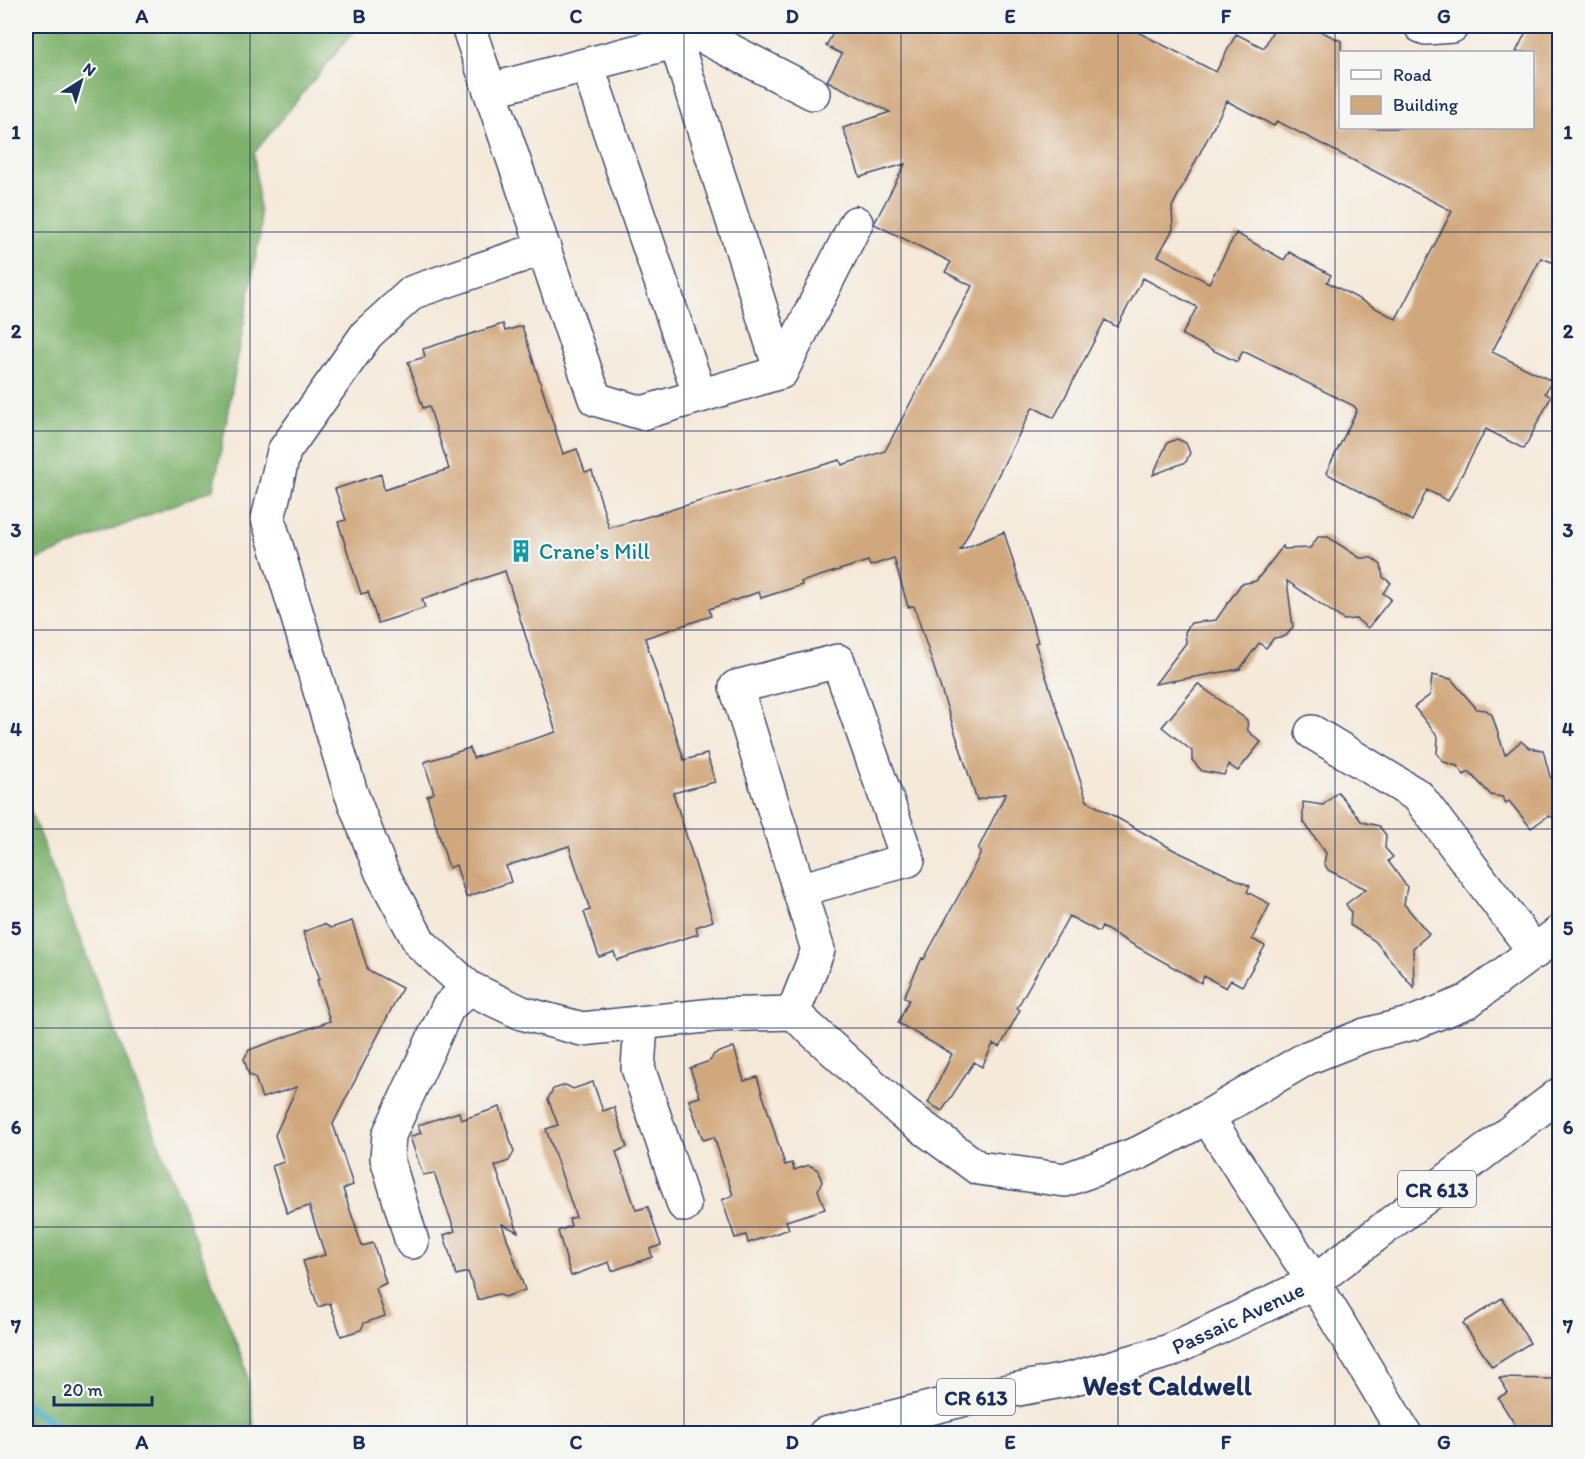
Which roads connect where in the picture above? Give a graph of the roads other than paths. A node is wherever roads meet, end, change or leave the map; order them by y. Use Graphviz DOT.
graph roads {
  1 [pos="468,26"];
  2 [pos="1421,26"];
  3 [pos="1452,26"];
  4 [pos="676,42"];
  5 [pos="587,65"];
  6 [pos="490,90"];
  7 [pos="813,93"];
  8 [pos="856,223"];
  9 [pos="544,248"];
  10 [pos="781,372"];
  11 [pos="700,396"];
  12 [pos="1312,732"];
  13 [pos="799,890"];
  14 [pos="1560,932"];
  15 [pos="1535,952"];
  16 [pos="469,988"];
  17 [pos="793,1013"];
  18 [pos="640,1025"];
  19 [pos="1560,1094"];
  20 [pos="1207,1117"];
  21 [pos="684,1205"];
  22 [pos="412,1242"];
  23 [pos="1314,1282"];
  24 [pos="825,1434"];
  25 [pos="1404,1434"];
  1 -- 6 [label="street"];
  2 -- 3 [label="street"];
  4 -- 5 [label="street"];
  4 -- 7 [label="street"];
  4 -- 10 [label="street"];
  5 -- 6 [label="street"];
  5 -- 11 [label="street"];
  6 -- 9 [label="street"];
  8 -- 10 [label="street"];
  9 -- 11 [label="street"];
  9 -- 16 [label="street"];
  10 -- 11 [label="street"];
  12 -- 15 [label="street"];
  13 -- 13 [label="street"];
  13 -- 17 [label="street"];
  14 -- 15 [label="street"];
  15 -- 20 [label="street"];
  16 -- 18 [label="street"];
  16 -- 22 [label="street"];
  17 -- 18 [label="street"];
  17 -- 20 [label="street"];
  18 -- 21 [label="street"];
  19 -- 23 [label="street, Passaic Avenue / CR 613"];
  20 -- 23 [label="street"];
  23 -- 24 [label="street, Passaic Avenue / CR 613"];
  23 -- 25 [label="street"];
}
